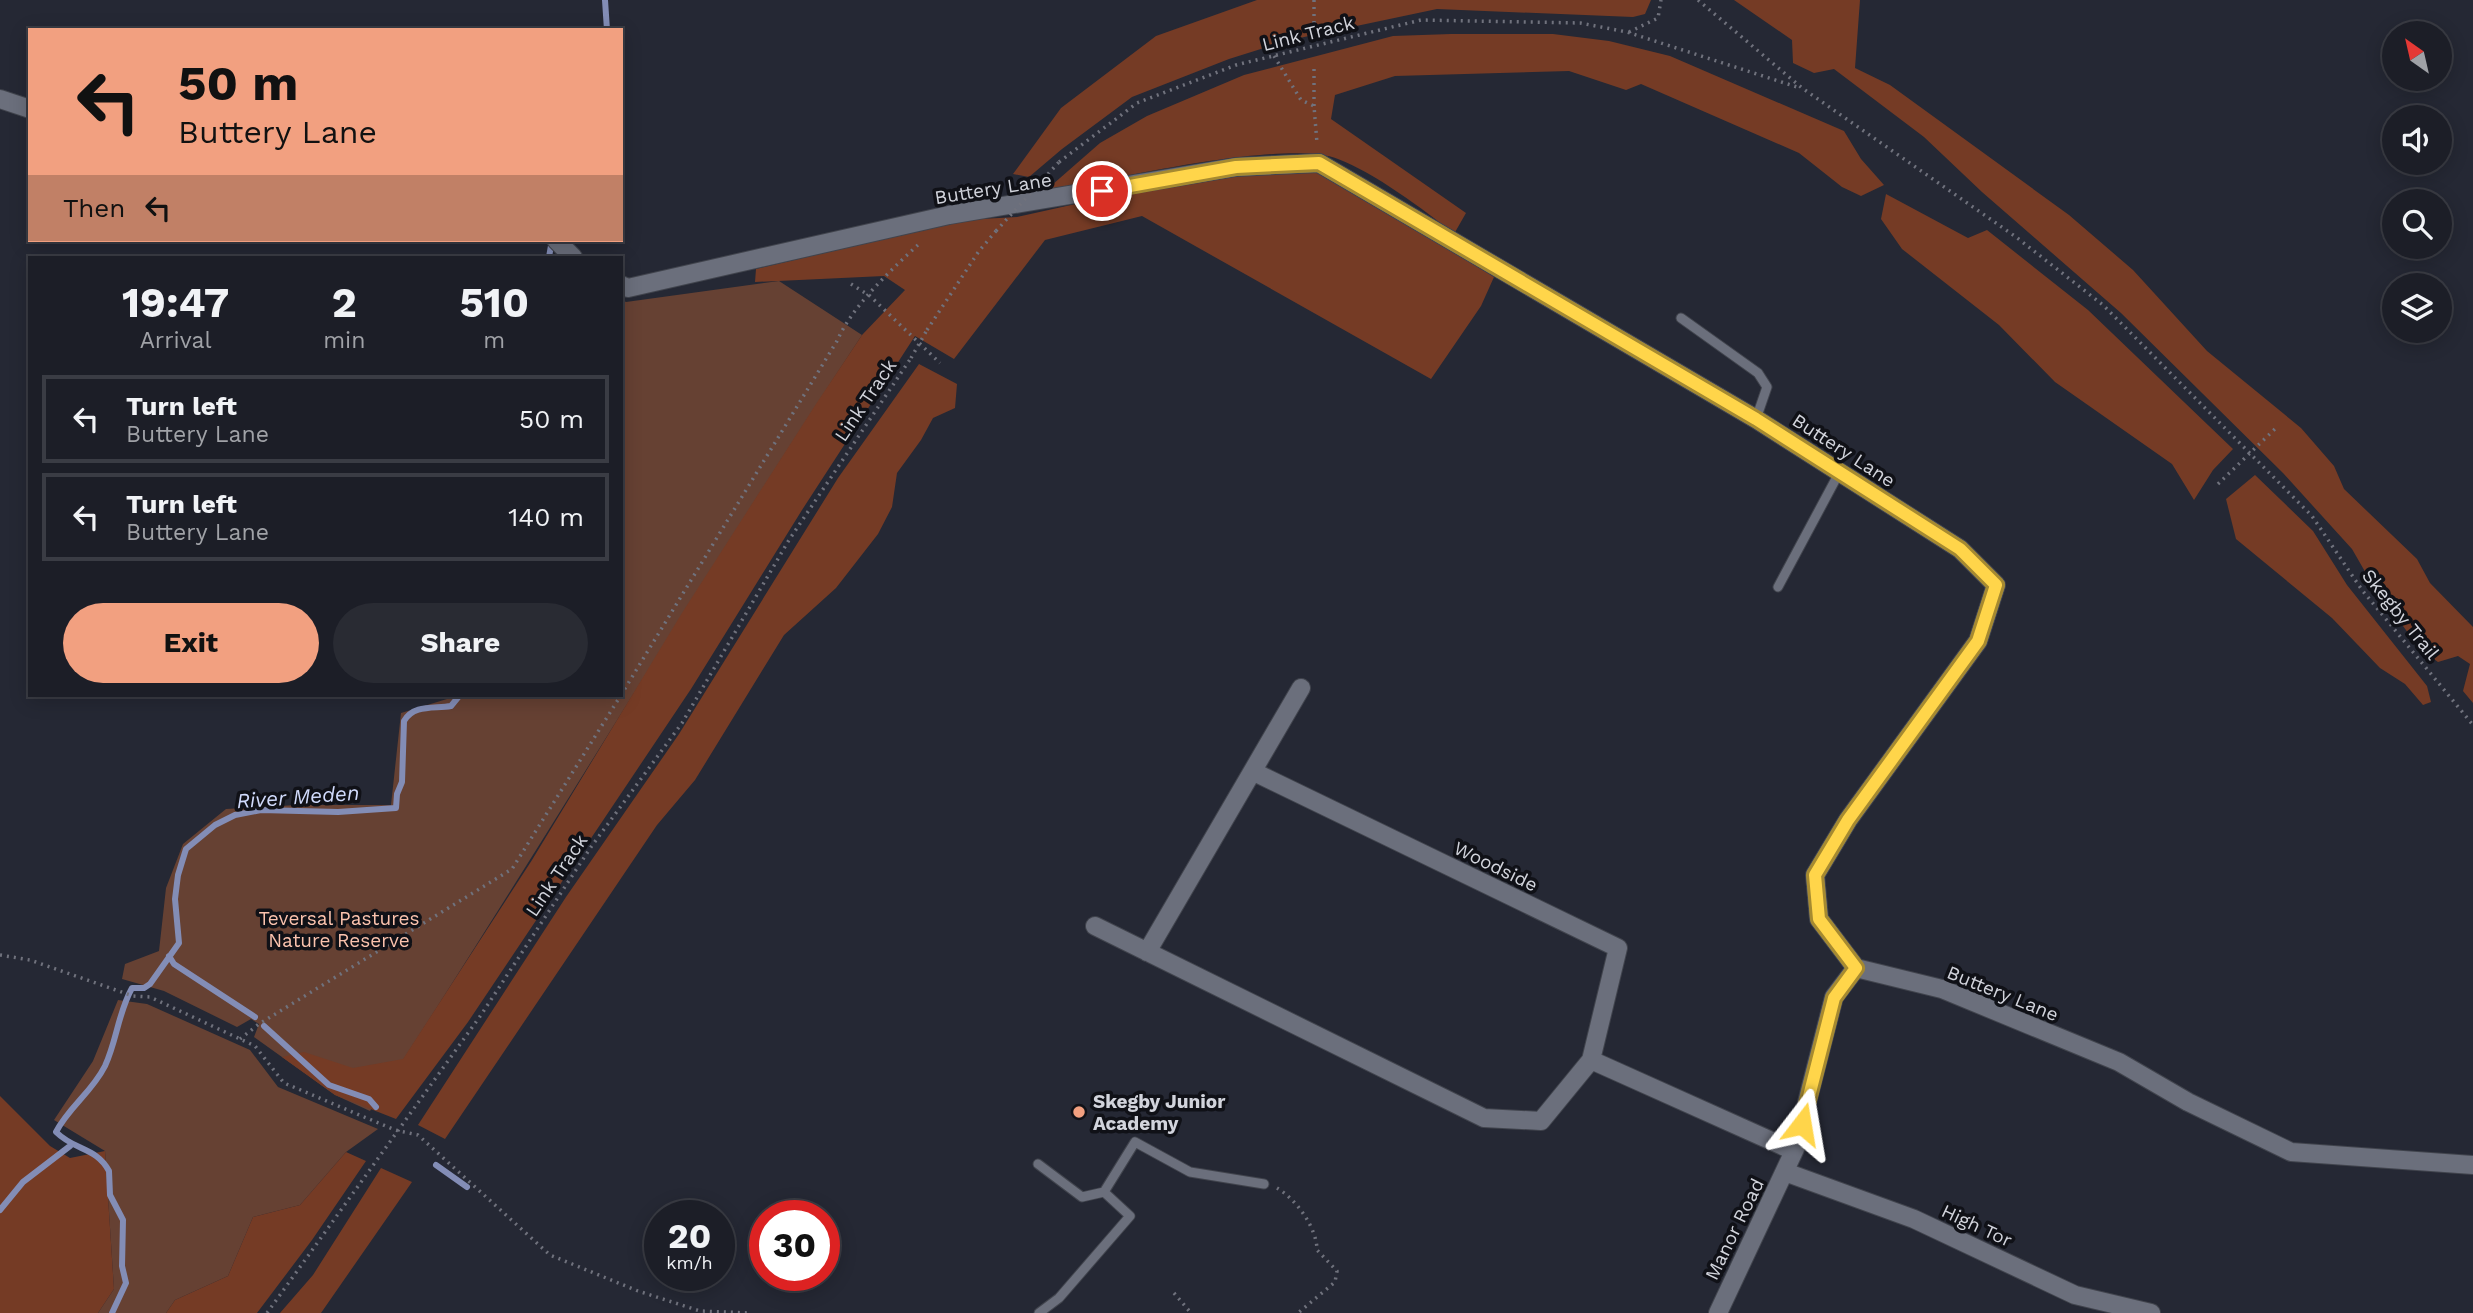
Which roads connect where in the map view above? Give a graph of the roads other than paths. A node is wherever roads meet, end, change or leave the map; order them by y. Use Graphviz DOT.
graph roads {
  1 [pos="0,99"];
  2 [pos="28,108"];
  3 [pos="558,242"];
  4 [pos="572,256"];
  5 [pos="623,286"];
  6 [pos="1681,318"];
  7 [pos="1756,419"];
  8 [pos="1839,473"];
  9 [pos="1778,587"];
  10 [pos="1301,688"];
  11 [pos="1254,772"];
  12 [pos="1095,926"];
  13 [pos="1147,952"];
  14 [pos="1856,968"];
  15 [pos="1591,1060"];
  16 [pos="1795,1149"];
  17 [pos="1038,1164"];
  18 [pos="2473,1165"];
  19 [pos="1785,1172"];
  20 [pos="1264,1184"];
  21 [pos="1104,1192"];
  22 [pos="1039,1313"];
  23 [pos="1718,1313"];
  24 [pos="2151,1313"];
  1 -- 2 [label="street"];
  3 -- 4 [label="street"];
  5 -- 7 [label="street, Buttery Lane"];
  6 -- 7 [label="lane"];
  7 -- 8 [label="street, Buttery Lane"];
  8 -- 9 [label="lane"];
  8 -- 14 [label="street, Buttery Lane"];
  10 -- 11 [label="street"];
  11 -- 13 [label="street"];
  11 -- 15 [label="street, Woodside"];
  12 -- 13 [label="street, Woodside"];
  13 -- 15 [label="street, Woodside"];
  14 -- 16 [label="street, Manor Road"];
  14 -- 18 [label="street, Buttery Lane"];
  15 -- 16 [label="street"];
  16 -- 19 [label="street, Manor Road"];
  17 -- 21 [label="lane"];
  19 -- 23 [label="street, Manor Road"];
  19 -- 24 [label="street, High Tor"];
  20 -- 21 [label="lane"];
  21 -- 22 [label="lane"];
}
